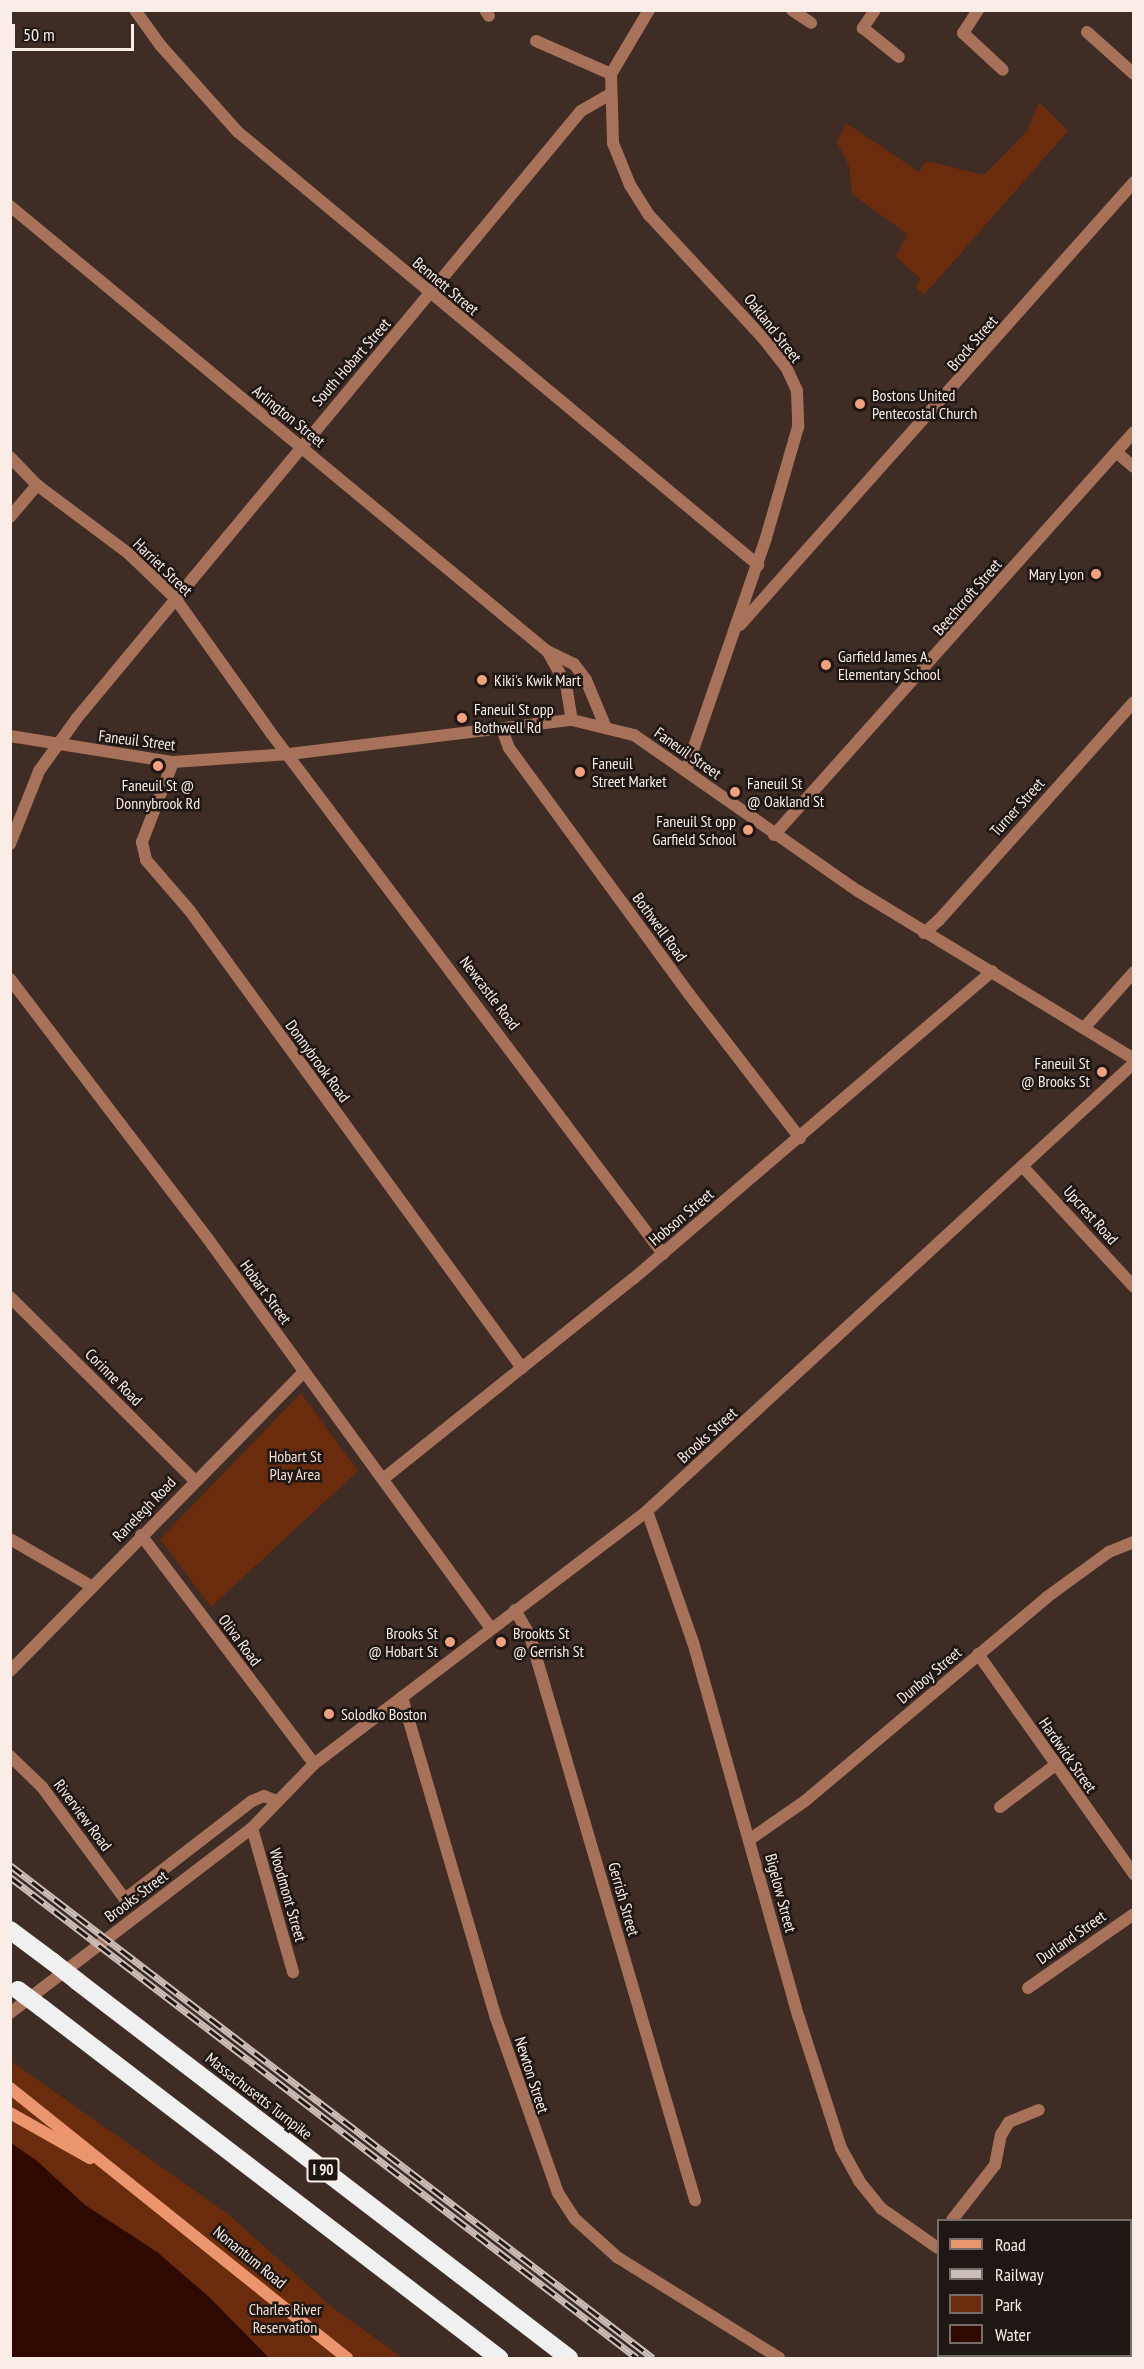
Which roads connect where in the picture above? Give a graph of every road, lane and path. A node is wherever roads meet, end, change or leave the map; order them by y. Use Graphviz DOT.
graph roads {
  1 [pos="135,10"];
  2 [pos="649,10"];
  3 [pos="792,10"];
  4 [pos="875,10"];
  5 [pos="978,10"];
  6 [pos="811,23"];
  7 [pos="1087,32"];
  8 [pos="536,41"];
  9 [pos="899,57"];
  10 [pos="1003,70"];
  11 [pos="611,74"];
  12 [pos="1134,74"];
  13 [pos="610,94"];
  14 [pos="1134,182"];
  15 [pos="10,206"];
  16 [pos="430,294"];
  17 [pos="1134,432"];
  18 [pos="300,447"];
  19 [pos="1116,452"];
  20 [pos="10,457"];
  21 [pos="1134,467"];
  22 [pos="37,485"];
  23 [pos="10,517"];
  24 [pos="758,565"];
  25 [pos="175,598"];
  26 [pos="735,630"];
  27 [pos="547,651"];
  28 [pos="1134,702"];
  29 [pos="572,720"];
  30 [pos="606,728"];
  31 [pos="502,729"];
  32 [pos="10,736"];
  33 [pos="58,744"];
  34 [pos="289,754"];
  35 [pos="173,762"];
  36 [pos="686,770"];
  37 [pos="774,836"];
  38 [pos="10,844"];
  39 [pos="924,933"];
  40 [pos="992,971"];
  41 [pos="1134,972"];
  42 [pos="10,979"];
  43 [pos="1084,1028"];
  44 [pos="1134,1061"];
  45 [pos="800,1138"];
  46 [pos="1023,1167"];
  47 [pos="663,1254"];
  48 [pos="1134,1287"];
  49 [pos="10,1297"];
  50 [pos="522,1368"];
  51 [pos="304,1372"];
  52 [pos="383,1479"];
  53 [pos="194,1480"];
  54 [pos="647,1511"];
  55 [pos="141,1535"];
  56 [pos="10,1539"];
  57 [pos="1134,1542"];
  58 [pos="91,1586"];
  59 [pos="515,1610"];
  60 [pos="491,1628"];
  61 [pos="978,1654"];
  62 [pos="10,1671"];
  63 [pos="402,1698"];
  64 [pos="10,1756"];
  65 [pos="314,1764"];
  66 [pos="1054,1766"];
  67 [pos="278,1801"];
  68 [pos="1000,1808"];
  69 [pos="252,1828"];
  70 [pos="749,1840"];
  71 [pos="1134,1874"];
  72 [pos="125,1899"];
  73 [pos="1134,1914"];
  74 [pos="10,1930"];
  75 [pos="293,1971"];
  76 [pos="14,1987"];
  77 [pos="1028,1988"];
  78 [pos="10,2013"];
  79 [pos="10,2088"];
  80 [pos="1039,2110"];
  81 [pos="10,2113"];
  82 [pos="130,2182"];
  83 [pos="695,2200"];
  84 [pos="953,2219"];
  85 [pos="937,2243"];
  86 [pos="347,2358"];
  87 [pos="499,2358"];
  88 [pos="569,2358"];
  89 [pos="779,2358"];
  1 -- 16 [label="street, Bennett Street"];
  2 -- 11 [label="street, Oakland Street"];
  3 -- 6 [label="street"];
  4 -- 9 [label="street"];
  5 -- 10 [label="street"];
  7 -- 12 [label="street"];
  8 -- 11 [label="street"];
  11 -- 13 [label="street, Oakland Street"];
  13 -- 16 [label="street, South Hobart Street"];
  13 -- 24 [label="street, Oakland Street"];
  14 -- 26 [label="street, Brock Street"];
  15 -- 18 [label="street, Arlington Street"];
  16 -- 18 [label="street, South Hobart Street"];
  16 -- 24 [label="street, Bennett Street"];
  17 -- 19 [label="street, Beechcroft Street"];
  18 -- 25 [label="street, South Hobart Street"];
  18 -- 27 [label="street, Arlington Street"];
  19 -- 21 [label="street"];
  19 -- 37 [label="street, Beechcroft Street"];
  20 -- 22 [label="street, Harriet Street"];
  22 -- 23 [label="street"];
  22 -- 25 [label="street, Harriet Street"];
  24 -- 26 [label="street, Oakland Street"];
  25 -- 33 [label="street, South Hobart Street"];
  25 -- 34 [label="street, Harriet Street"];
  26 -- 36 [label="street, Oakland Street"];
  27 -- 29 [label="street, Arlington Street"];
  27 -- 30 [label="street, Arlington Street"];
  28 -- 39 [label="street, Turner Street"];
  29 -- 30 [label="street, Faneuil Street"];
  29 -- 31 [label="street, Faneuil Street"];
  30 -- 36 [label="street, Faneuil Street"];
  31 -- 34 [label="street, Faneuil Street"];
  31 -- 45 [label="street, Bothwell Road"];
  32 -- 33 [label="street, Faneuil Street"];
  33 -- 35 [label="street, Faneuil Street"];
  33 -- 38 [label="street, South Hobart Street"];
  34 -- 35 [label="street, Faneuil Street"];
  34 -- 47 [label="street, Newcastle Road"];
  35 -- 50 [label="street, Donnybrook Road"];
  36 -- 37 [label="street, Faneuil Street"];
  37 -- 39 [label="street, Faneuil Street"];
  39 -- 40 [label="street, Faneuil Street"];
  40 -- 43 [label="street, Faneuil Street"];
  40 -- 45 [label="street, Hobson Street"];
  41 -- 43 [label="street"];
  42 -- 51 [label="street, Hobart Street"];
  43 -- 44 [label="street, Faneuil Street"];
  44 -- 46 [label="street, Brooks Street"];
  45 -- 47 [label="street, Hobson Street"];
  46 -- 48 [label="street, Upcrest Road"];
  46 -- 54 [label="street, Brooks Street"];
  47 -- 50 [label="street, Hobson Street"];
  49 -- 53 [label="street, Corinne Road"];
  50 -- 52 [label="street, Hobson Street"];
  51 -- 52 [label="street, Hobart Street"];
  51 -- 53 [label="street, Ranelegh Road"];
  52 -- 60 [label="street, Hobart Street"];
  53 -- 55 [label="street, Ranelegh Road"];
  54 -- 59 [label="street, Brooks Street"];
  54 -- 70 [label="street, Bigelow Street"];
  55 -- 58 [label="street, Ranelegh Road"];
  55 -- 65 [label="street, Oliva Road"];
  56 -- 58 [label="street"];
  57 -- 61 [label="street, Dunboy Street"];
  58 -- 62 [label="street, Ranelegh Road"];
  59 -- 60 [label="street, Brooks Street"];
  59 -- 83 [label="street, Gerrish Street"];
  60 -- 63 [label="street, Brooks Street"];
  61 -- 66 [label="street, Hardwick Street"];
  61 -- 70 [label="street, Dunboy Street"];
  63 -- 65 [label="street, Brooks Street"];
  63 -- 89 [label="street, Newton Street"];
  64 -- 72 [label="street, Riverview Road"];
  65 -- 67 [label="street, Brooks Street"];
  66 -- 68 [label="street"];
  66 -- 71 [label="street, Hardwick Street"];
  67 -- 69 [label="street, Brooks Street"];
  67 -- 72 [label="street, Brooks Street"];
  69 -- 75 [label="street, Woodmont Street"];
  69 -- 78 [label="street, Brooks Street"];
  70 -- 85 [label="street, Bigelow Street"];
  73 -- 77 [label="street, Durland Street"];
  74 -- 88 [label="highway, Massachusetts Turnpike / I 90, bridge"];
  76 -- 87 [label="highway, I 90, bridge"];
  79 -- 82 [label="main road, Nonantum Road"];
  80 -- 84 [label="street"];
  81 -- 82 [label="main road, Nonantum Road"];
  82 -- 86 [label="main road, Nonantum Road"];
}
